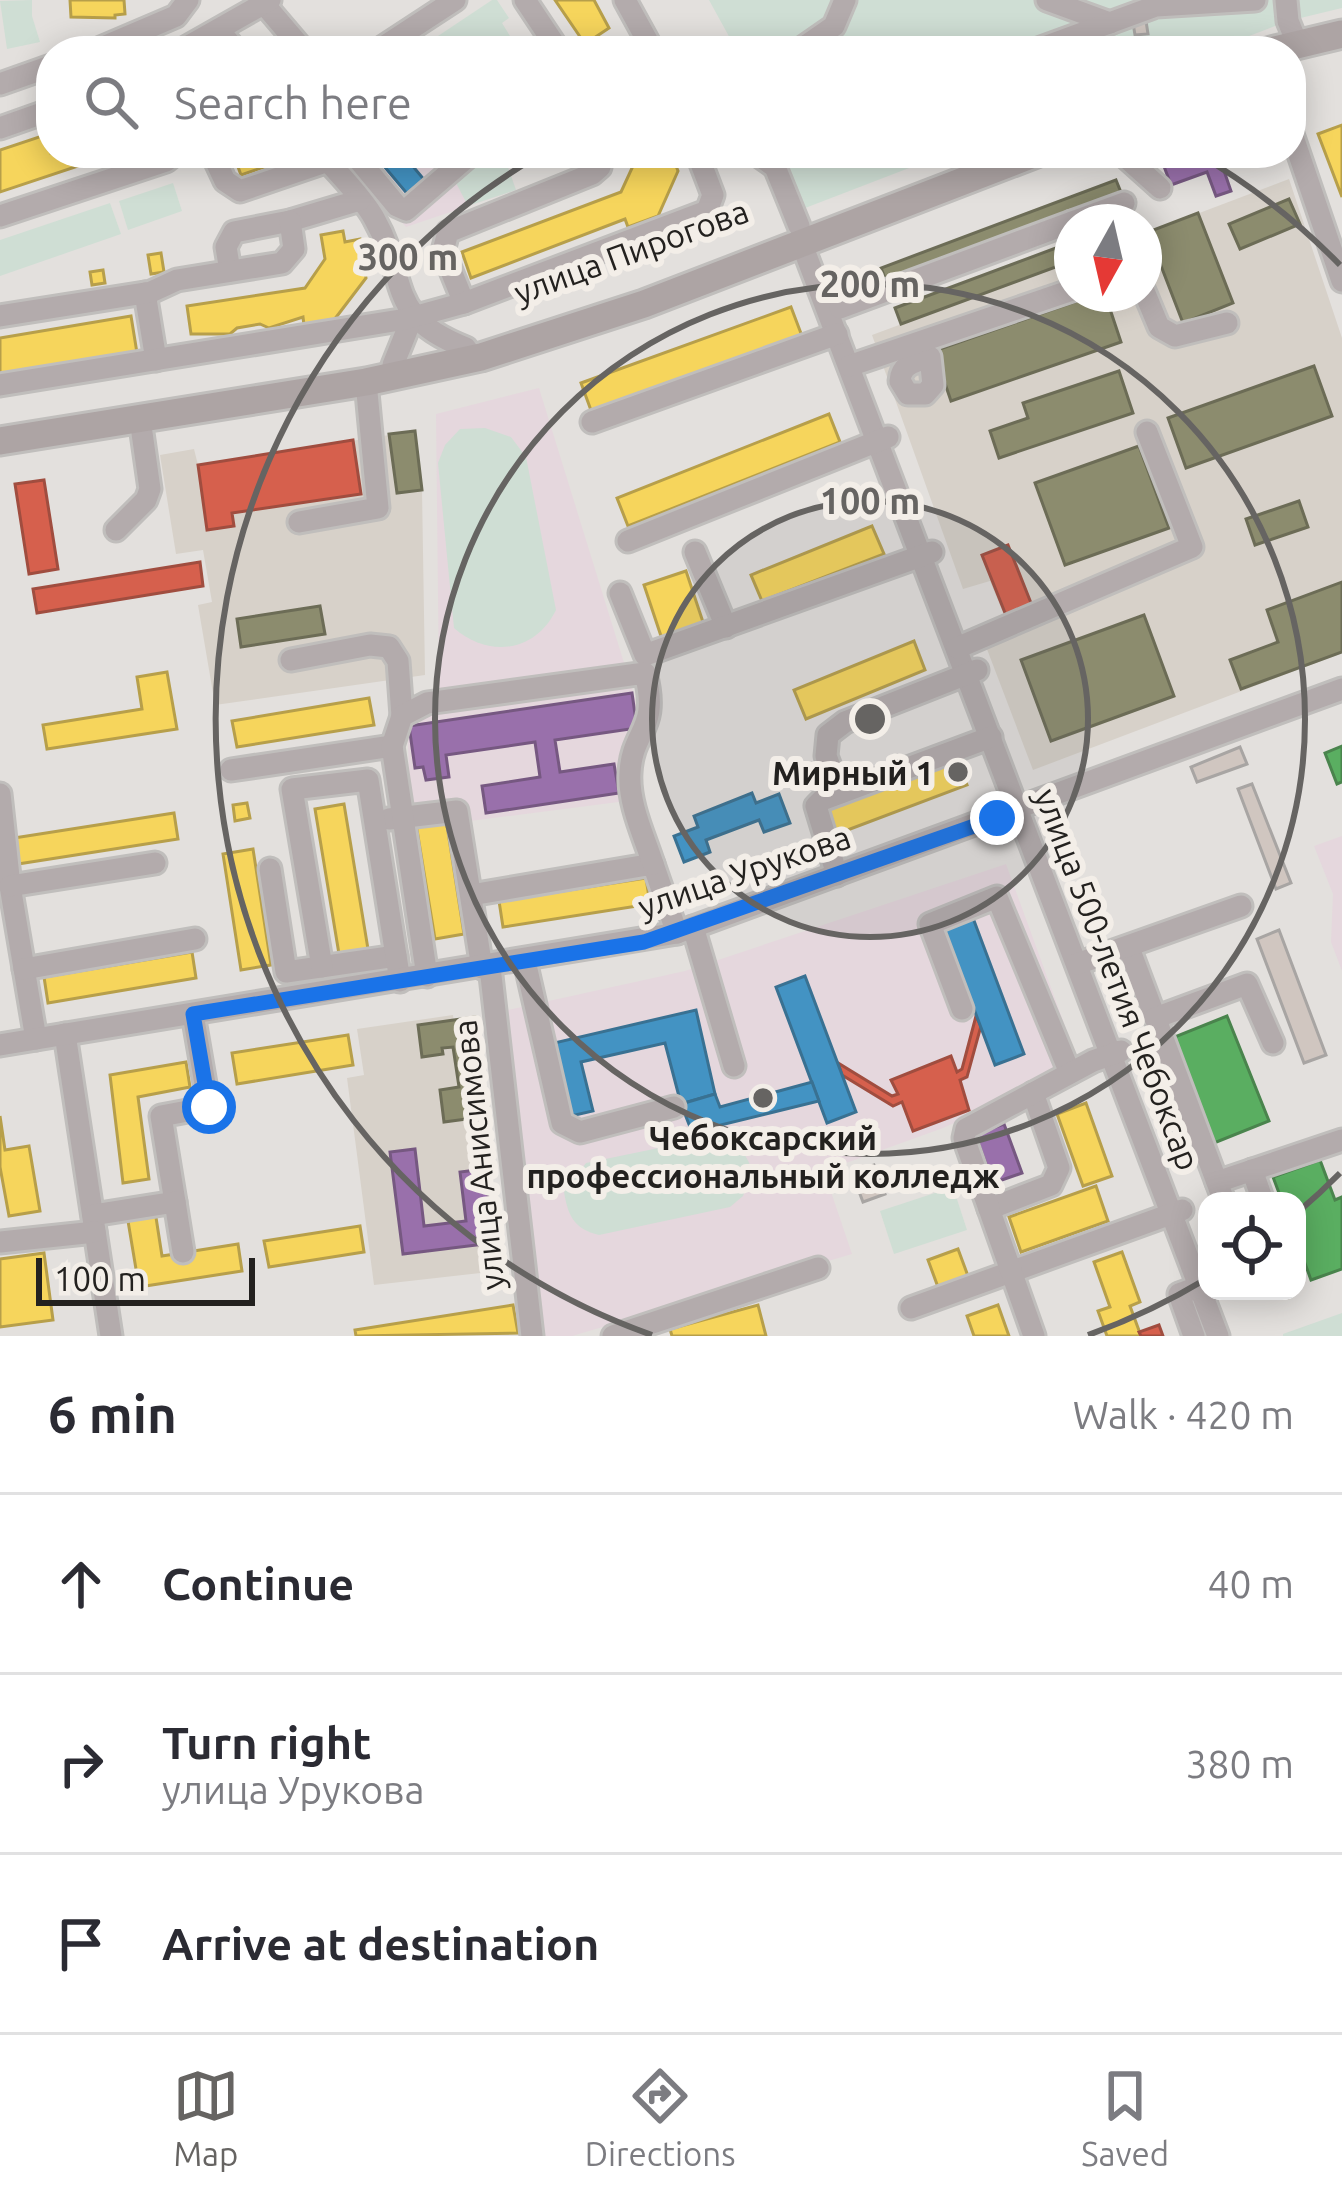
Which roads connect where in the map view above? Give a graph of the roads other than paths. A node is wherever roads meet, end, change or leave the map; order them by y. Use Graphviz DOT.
graph roads {
  1 [pos="188,0"];
  2 [pos="455,0"];
  3 [pos="525,0"];
  4 [pos="626,0"];
  5 [pos="845,0"];
  6 [pos="1047,0"];
  7 [pos="1255,0"];
  8 [pos="1286,0"];
  9 [pos="267,2"];
  10 [pos="1110,22"];
  11 [pos="220,32"];
  12 [pos="1342,34"];
  13 [pos="129,36"];
  14 [pos="212,36"];
  15 [pos="223,36"];
  16 [pos="293,36"];
  17 [pos="400,36"];
  18 [pos="549,36"];
  19 [pos="645,36"];
  20 [pos="820,36"];
  21 [pos="1073,36"];
  22 [pos="1289,36"];
  23 [pos="1306,47"];
  24 [pos="1342,50"];
  25 [pos="1306,52"];
  26 [pos="36,74"];
  27 [pos="1,92"];
  28 [pos="36,115"];
  29 [pos="7,126"];
  30 [pos="145,168"];
  31 [pos="220,168"];
  32 [pos="296,168"];
  33 [pos="333,168"];
  34 [pos="365,168"];
  35 [pos="456,168"];
  36 [pos="599,168"];
  37 [pos="703,168"];
  38 [pos="780,168"];
  39 [pos="959,168"];
  40 [pos="994,168"];
  41 [pos="1138,168"];
  42 [pos="1304,168"];
  43 [pos="1160,188"];
  44 [pos="360,200"];
  45 [pos="1124,202"];
  46 [pos="1119,204"];
  47 [pos="0,216"];
  48 [pos="290,221"];
  49 [pos="1054,229"];
  50 [pos="804,235"];
  51 [pos="230,271"];
  52 [pos="1342,281"];
  53 [pos="145,293"];
  54 [pos="1054,297"];
  55 [pos="464,303"];
  56 [pos="840,308"];
  57 [pos="1153,312"];
  58 [pos="0,316"];
  59 [pos="412,318"];
  60 [pos="1227,323"];
  61 [pos="837,334"];
  62 [pos="468,354"];
  63 [pos="156,360"];
  64 [pos="855,364"];
  65 [pos="394,371"];
  66 [pos="366,382"];
  67 [pos="0,385"];
  68 [pos="150,411"];
  69 [pos="592,422"];
  70 [pos="0,429"];
  71 [pos="1147,432"];
  72 [pos="883,439"];
  73 [pos="0,441"];
  74 [pos="299,522"];
  75 [pos="116,530"];
  76 [pos="628,541"];
  77 [pos="695,552"];
  78 [pos="927,554"];
  79 [pos="620,593"];
  80 [pos="726,627"];
  81 [pos="962,646"];
  82 [pos="290,660"];
  83 [pos="972,672"];
  84 [pos="1342,689"];
  85 [pos="402,716"];
  86 [pos="991,737"];
  87 [pos="392,746"];
  88 [pos="231,770"];
  89 [pos="840,793"];
  90 [pos="0,794"];
  91 [pos="1024,808"];
  92 [pos="403,817"];
  93 [pos="375,821"];
  94 [pos="155,863"];
  95 [pos="653,864"];
  96 [pos="270,869"];
  97 [pos="837,875"];
  98 [pos="10,886"];
  99 [pos="470,895"];
  100 [pos="1241,906"];
  101 [pos="685,930"];
  102 [pos="195,939"];
  103 [pos="1130,948"];
  104 [pos="396,956"];
  105 [pos="525,961"];
  106 [pos="1082,962"];
  107 [pos="322,967"];
  108 [pos="486,967"];
  109 [pos="24,969"];
  110 [pos="427,976"];
  111 [pos="400,981"];
  112 [pos="962,1009"];
  113 [pos="193,1014"];
  114 [pos="1155,1018"];
  115 [pos="65,1034"];
  116 [pos="36,1039"];
  117 [pos="1274,1043"];
  118 [pos="0,1045"];
  119 [pos="1117,1053"];
  120 [pos="734,1066"];
  121 [pos="1070,1073"];
  122 [pos="1033,1093"];
  123 [pos="674,1107"];
  124 [pos="1342,1140"];
  125 [pos="1252,1170"];
  126 [pos="1221,1191"];
  127 [pos="1260,1192"];
  128 [pos="175,1202"];
  129 [pos="989,1209"];
  130 [pos="1177,1212"];
  131 [pos="94,1223"];
  132 [pos="0,1242"];
  133 [pos="183,1252"];
  134 [pos="818,1268"];
  135 [pos="1012,1272"];
  136 [pos="1198,1272"];
  137 [pos="1199,1300"];
  138 [pos="1207,1300"];
  139 [pos="1211,1300"];
  140 [pos="911,1308"];
  141 [pos="111,1336"];
  142 [pos="532,1336"];
  143 [pos="613,1336"];
  144 [pos="1034,1336"];
  145 [pos="1195,1336"];
  146 [pos="1218,1336"];
  147 [pos="1229,1336"];
  1 -- 13 [label="street"];
  2 -- 17 [label="street"];
  3 -- 18 [label="street"];
  4 -- 19 [label="street"];
  5 -- 20 [label="street"];
  6 -- 10 [label="street"];
  7 -- 10 [label="street"];
  8 -- 22 [label="street"];
  9 -- 11 [label="street"];
  9 -- 16 [label="street"];
  10 -- 21 [label="street"];
  11 -- 14 [label="street"];
  11 -- 15 [label="street"];
  12 -- 23 [label="main road"];
  24 -- 25 [label="main road"];
  26 -- 27 [label="street"];
  27 -- 29 [label="street"];
  28 -- 29 [label="street"];
  30 -- 47 [label="street"];
  31 -- 32 [label="street"];
  33 -- 44 [label="street"];
  34 -- 35 [label="street"];
  36 -- 55 [label="street"];
  37 -- 55 [label="street"];
  38 -- 50 [label="street"];
  39 -- 50 [label="main road, улица Пирогова"];
  40 -- 50 [label="main road, улица Пирогова"];
  41 -- 43 [label="street"];
  42 -- 52 [label="street"];
  44 -- 48 [label="street"];
  44 -- 59 [label="street"];
  45 -- 46 [label="street"];
  48 -- 51 [label="street"];
  48 -- 51 [label="street"];
  49 -- 56 [label="street"];
  50 -- 56 [label="street, улица 500-летия Чебоксар"];
  50 -- 61 [label="street, улица 500-летия Чебоксар"];
  50 -- 62 [label="main road, улица Пирогова"];
  51 -- 53 [label="street"];
  53 -- 58 [label="street"];
  53 -- 63 [label="street"];
  54 -- 64 [label="street"];
  55 -- 59 [label="street"];
  56 -- 64 [label="street, улица 500-летия Чебоксар"];
  57 -- 60 [label="street"];
  59 -- 62 [label="street"];
  59 -- 63 [label="street"];
  59 -- 65 [label="street"];
  61 -- 64 [label="street, улица 500-летия Чебоксар"];
  61 -- 69 [label="street"];
  62 -- 65 [label="main road, улица Пирогова"];
  63 -- 67 [label="street"];
  64 -- 72 [label="street, улица 500-летия Чебоксар"];
  65 -- 66 [label="main road, улица Пирогова"];
  65 -- 68 [label="main road, улица Пирогова"];
  66 -- 68 [label="main road, улица Пирогова"];
  66 -- 74 [label="street"];
  68 -- 70 [label="main road, улица Пирогова"];
  68 -- 73 [label="main road, улица Пирогова"];
  68 -- 75 [label="street"];
  71 -- 81 [label="street"];
  72 -- 76 [label="street"];
  72 -- 78 [label="street, улица 500-летия Чебоксар"];
  77 -- 80 [label="street"];
  78 -- 80 [label="street"];
  78 -- 81 [label="street, улица 500-летия Чебоксар"];
  79 -- 80 [label="street"];
  81 -- 83 [label="street, улица 500-летия Чебоксар"];
  82 -- 85 [label="street"];
  83 -- 86 [label="street, улица 500-летия Чебоксар"];
  83 -- 89 [label="street"];
  83 -- 91 [label="street, улица 500-летия Чебоксар"];
  84 -- 91 [label="street, улица Урукова"];
  85 -- 87 [label="street"];
  85 -- 95 [label="street"];
  86 -- 89 [label="street"];
  86 -- 91 [label="street, улица 500-летия Чебоксар"];
  87 -- 88 [label="street"];
  87 -- 92 [label="street"];
  89 -- 97 [label="street"];
  90 -- 98 [label="street"];
  91 -- 97 [label="street, улица Урукова"];
  91 -- 106 [label="street, улица 500-летия Чебоксар"];
  92 -- 93 [label="street"];
  92 -- 99 [label="street, улица Анисимова"];
  92 -- 110 [label="street"];
  93 -- 104 [label="street"];
  93 -- 107 [label="street"];
  94 -- 98 [label="street"];
  95 -- 99 [label="street"];
  95 -- 101 [label="street"];
  96 -- 107 [label="street"];
  97 -- 101 [label="street, улица Урукова"];
  98 -- 109 [label="street"];
  99 -- 108 [label="street, улица Анисимова"];
  100 -- 103 [label="street"];
  101 -- 105 [label="street, улица Урукова"];
  101 -- 120 [label="street"];
  102 -- 109 [label="street"];
  103 -- 106 [label="street"];
  103 -- 114 [label="street"];
  104 -- 107 [label="street"];
  104 -- 111 [label="street"];
  105 -- 108 [label="street, улица Урукова"];
  105 -- 123 [label="street"];
  106 -- 119 [label="street, улица 500-летия Чебоксар"];
  108 -- 110 [label="street, улица Урукова"];
  108 -- 142 [label="street, улица Анисимова"];
  109 -- 116 [label="street"];
  110 -- 111 [label="street, улица Урукова"];
  111 -- 113 [label="street, улица Урукова"];
  112 -- 121 [label="street"];
  113 -- 115 [label="street, улица Урукова"];
  113 -- 128 [label="street"];
  114 -- 117 [label="street"];
  114 -- 126 [label="street"];
  115 -- 116 [label="street, улица Урукова"];
  115 -- 131 [label="street"];
  116 -- 118 [label="street, улица Урукова"];
  119 -- 121 [label="street"];
  119 -- 130 [label="street, улица 500-летия Чебоксар"];
  121 -- 122 [label="street"];
  122 -- 129 [label="street"];
  122 -- 129 [label="street"];
  124 -- 125 [label="street"];
  125 -- 126 [label="street"];
  125 -- 127 [label="street"];
  128 -- 131 [label="street"];
  128 -- 133 [label="street"];
  129 -- 135 [label="street"];
  130 -- 135 [label="street"];
  130 -- 136 [label="street, улица 500-летия Чебоксар"];
  131 -- 132 [label="street"];
  131 -- 141 [label="street"];
  134 -- 143 [label="street"];
  135 -- 140 [label="street"];
  135 -- 144 [label="street"];
  137 -- 145 [label="street"];
  138 -- 146 [label="street, улица 500-летия Чебоксар"];
  139 -- 147 [label="street, улица 500-летия Чебоксар"];
}
